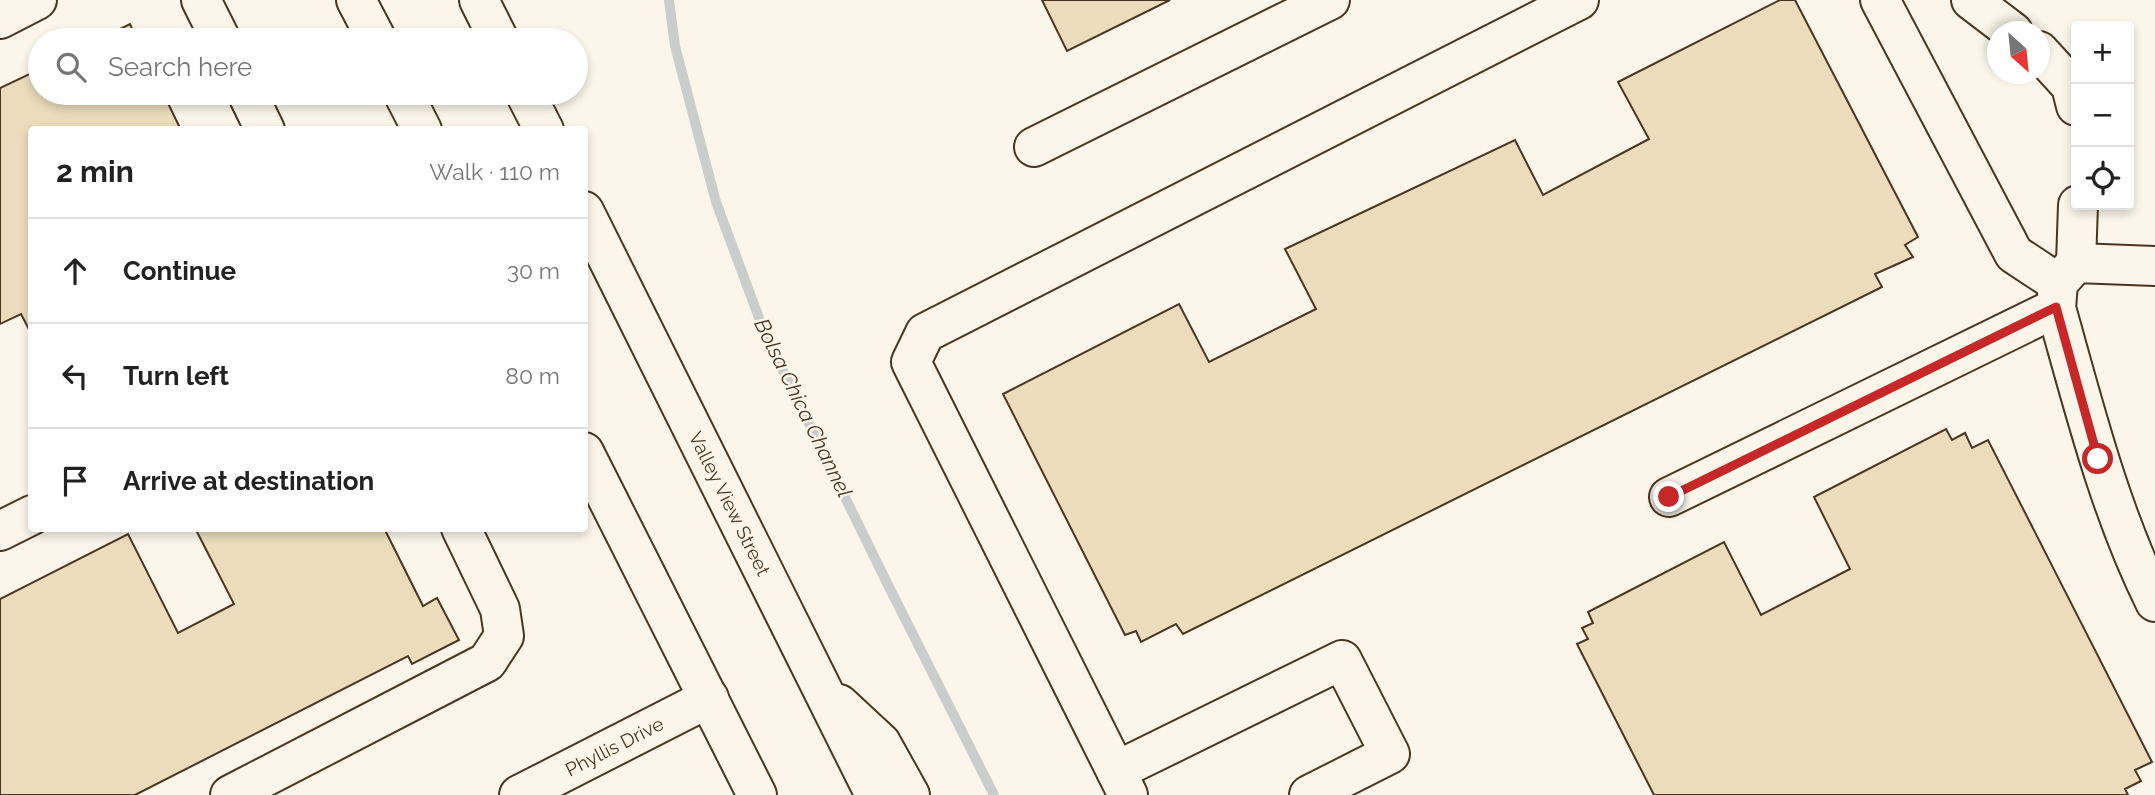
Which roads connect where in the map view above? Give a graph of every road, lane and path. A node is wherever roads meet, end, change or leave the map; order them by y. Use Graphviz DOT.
graph roads {
  1 [pos="37,0"];
  2 [pos="201,0"];
  3 [pos="356,0"];
  4 [pos="479,0"];
  5 [pos="1330,0"];
  6 [pos="1578,0"];
  7 [pos="1971,0"];
  8 [pos="1882,1"];
  9 [pos="0,19"];
  10 [pos="1999,21"];
  11 [pos="215,28"];
  12 [pos="371,28"];
  13 [pos="493,28"];
  14 [pos="2050,63"];
  15 [pos="2071,86"];
  16 [pos="253,105"];
  17 [pos="409,105"];
  18 [pos="531,105"];
  19 [pos="263,126"];
  20 [pos="420,126"];
  21 [pos="542,126"];
  22 [pos="1034,147"];
  23 [pos="2077,210"];
  24 [pos="588,220"];
  25 [pos="2155,266"];
  26 [pos="2063,285"];
  27 [pos="588,460"];
  28 [pos="1669,497"];
  29 [pos="28,517"];
  30 [pos="0,531"];
  31 [pos="462,532"];
  32 [pos="2155,602"];
  33 [pos="823,690"];
  34 [pos="709,698"];
  35 [pos="1122,783"];
  36 [pos="230,795"];
  37 [pos="519,795"];
  38 [pos="757,795"];
  39 [pos="875,795"];
  40 [pos="910,795"];
  41 [pos="1309,795"];
  1 -- 9 [label="main road"];
  2 -- 11 [label="main road"];
  3 -- 12 [label="main road"];
  4 -- 13 [label="main road"];
  5 -- 22 [label="main road"];
  6 -- 35 [label="main road"];
  7 -- 10 [label="main road"];
  8 -- 26 [label="main road"];
  14 -- 15 [label="main road"];
  16 -- 19 [label="main road"];
  17 -- 20 [label="main road"];
  18 -- 21 [label="main road"];
  23 -- 26 [label="main road"];
  24 -- 33 [label="main road, Valley View Street"];
  25 -- 26 [label="main road"];
  26 -- 28 [label="main road"];
  26 -- 32 [label="main road"];
  27 -- 34 [label="main road"];
  29 -- 30 [label="main road"];
  31 -- 36 [label="main road"];
  33 -- 39 [label="main road, Valley View Street"];
  33 -- 40 [label="main road"];
  34 -- 37 [label="main road, Phyllis Drive"];
  34 -- 38 [label="main road"];
  35 -- 41 [label="main road"];
}
